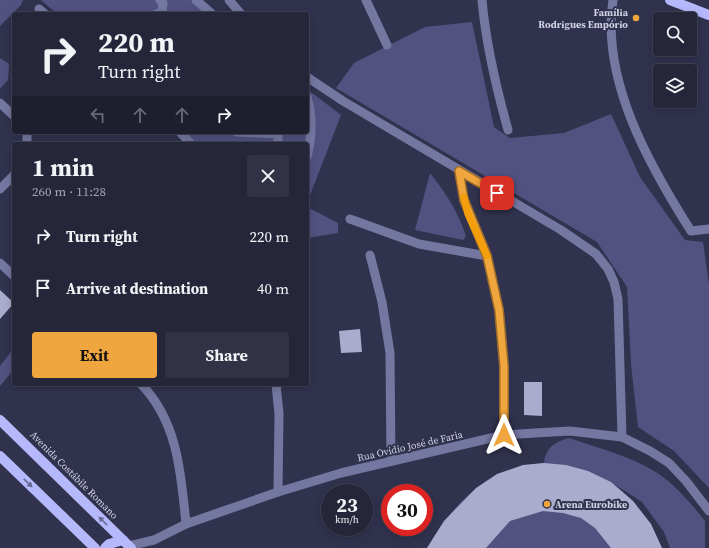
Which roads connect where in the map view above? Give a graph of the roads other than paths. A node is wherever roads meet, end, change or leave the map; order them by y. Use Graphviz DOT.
graph roads {
  1 [pos="160,0"];
  2 [pos="196,0"];
  3 [pos="229,0"];
  4 [pos="366,0"];
  5 [pos="482,0"];
  6 [pos="613,0"];
  7 [pos="670,0"];
  8 [pos="162,12"];
  9 [pos="210,12"];
  10 [pos="239,12"];
  11 [pos="709,15"];
  12 [pos="386,45"];
  13 [pos="309,77"];
  14 [pos="0,103"];
  15 [pos="309,104"];
  16 [pos="12,114"];
  17 [pos="508,130"];
  18 [pos="182,134"];
  19 [pos="189,142"];
  20 [pos="309,147"];
  21 [pos="459,171"];
  22 [pos="12,177"];
  23 [pos="0,189"];
  24 [pos="350,220"];
  25 [pos="709,229"];
  26 [pos="370,255"];
  27 [pos="487,256"];
  28 [pos="0,263"];
  29 [pos="12,274"];
  30 [pos="143,386"];
  31 [pos="276,386"];
  32 [pos="0,420"];
  33 [pos="504,435"];
  34 [pos="622,437"];
  35 [pos="0,456"];
  36 [pos="391,461"];
  37 [pos="278,492"];
  38 [pos="709,511"];
  39 [pos="186,524"];
  40 [pos="169,533"];
  41 [pos="128,545"];
  42 [pos="95,548"];
  43 [pos="105,548"];
  44 [pos="154,548"];
  1 -- 8 [label="street"];
  2 -- 9 [label="street"];
  3 -- 10 [label="street"];
  4 -- 12 [label="street"];
  5 -- 17 [label="street"];
  6 -- 25 [label="street"];
  7 -- 11 [label="main road"];
  13 -- 21 [label="street"];
  14 -- 16 [label="street"];
  15 -- 20 [label="street"];
  18 -- 19 [label="street"];
  21 -- 27 [label="street"];
  21 -- 34 [label="street"];
  22 -- 23 [label="street"];
  24 -- 27 [label="street"];
  26 -- 36 [label="street"];
  27 -- 33 [label="street"];
  28 -- 29 [label="street"];
  30 -- 39 [label="street"];
  31 -- 37 [label="street"];
  41 -- 32 [label="main road, Avenida Costábile Romano, one-way"];
  33 -- 34 [label="street, Rua Ovídio José de Faria"];
  33 -- 36 [label="street, Rua Ovídio José de Faria"];
  34 -- 38 [label="street, Rua Ovídio José de Faria"];
  35 -- 42 [label="main road, one-way"];
  36 -- 37 [label="street, Rua Ovídio José de Faria"];
  37 -- 39 [label="street, Rua Ovídio José de Faria"];
  39 -- 40 [label="street, Rua Ovídio José de Faria"];
  40 -- 41 [label="street, Rua Ovídio José de Faria"];
  40 -- 44 [label="street, Rua Ovídio José de Faria"];
  41 -- 43 [label="main road"];
}
